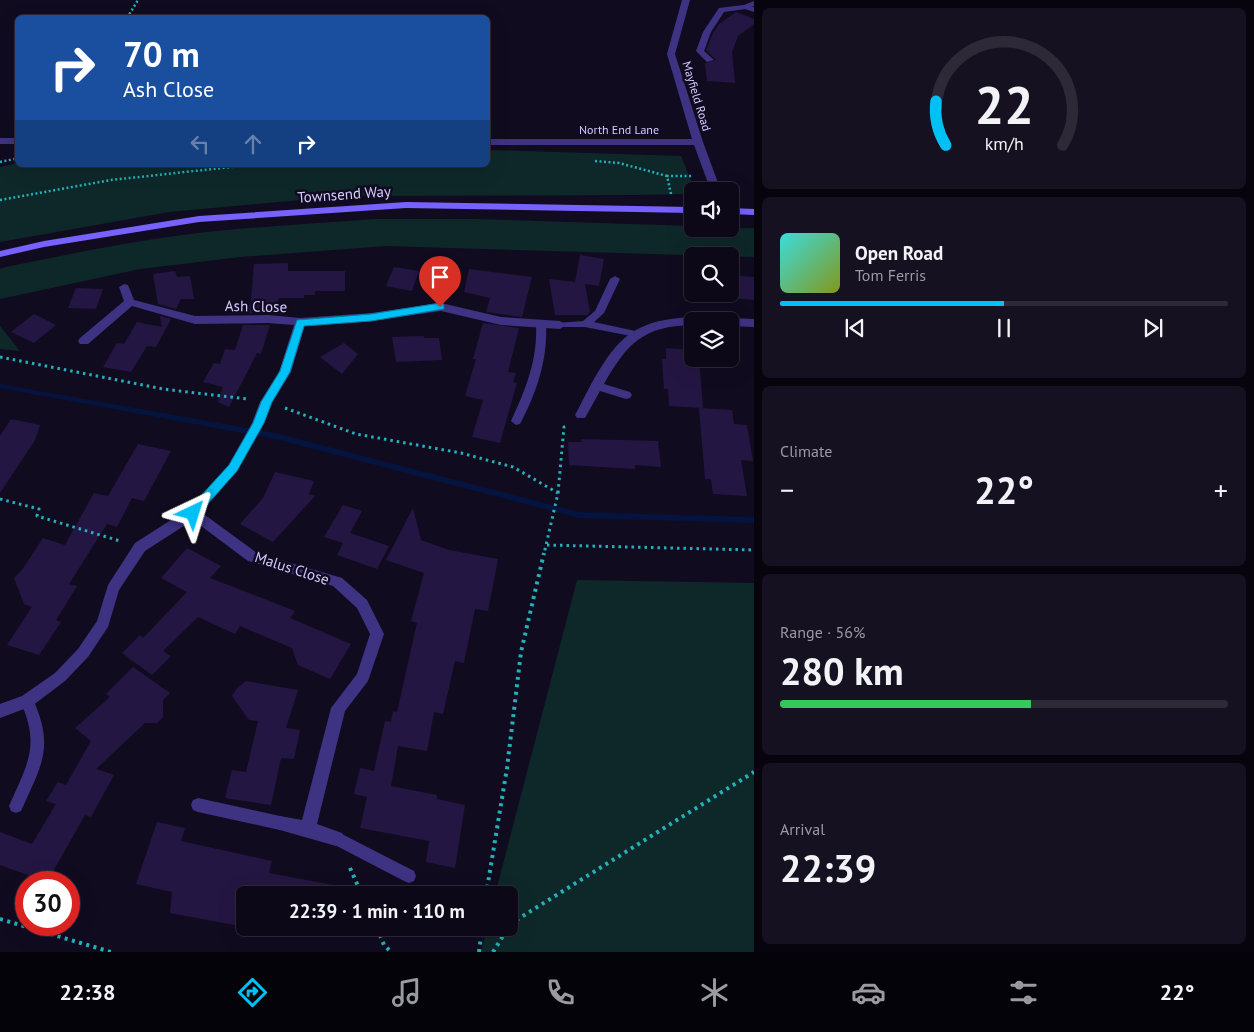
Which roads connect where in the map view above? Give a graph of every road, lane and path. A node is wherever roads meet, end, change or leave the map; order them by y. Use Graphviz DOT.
graph roads {
  1 [pos="138,0"];
  2 [pos="686,0"];
  3 [pos="754,3"];
  4 [pos="743,7"];
  5 [pos="754,10"];
  6 [pos="129,15"];
  7 [pos="710,60"];
  8 [pos="0,141"];
  9 [pos="15,141"];
  10 [pos="490,142"];
  11 [pos="698,142"];
  12 [pos="15,160"];
  13 [pos="590,160"];
  14 [pos="0,162"];
  15 [pos="231,167"];
  16 [pos="667,176"];
  17 [pos="711,176"];
  18 [pos="713,182"];
  19 [pos="0,200"];
  20 [pos="675,209"];
  21 [pos="684,210"];
  22 [pos="739,212"];
  23 [pos="754,212"];
  24 [pos="0,254"];
  25 [pos="616,279"];
  26 [pos="124,287"];
  27 [pos="130,302"];
  28 [pos="300,322"];
  29 [pos="684,322"];
  30 [pos="739,322"];
  31 [pos="541,323"];
  32 [pos="754,323"];
  33 [pos="560,324"];
  34 [pos="586,324"];
  35 [pos="636,334"];
  36 [pos="84,341"];
  37 [pos="0,356"];
  38 [pos="597,386"];
  39 [pos="626,395"];
  40 [pos="266,402"];
  41 [pos="581,415"];
  42 [pos="516,421"];
  43 [pos="558,493"];
  44 [pos="0,499"];
  45 [pos="193,513"];
  46 [pos="547,546"];
  47 [pos="140,547"];
  48 [pos="754,550"];
  49 [pos="27,701"];
  50 [pos="0,711"];
  51 [pos="754,772"];
  52 [pos="198,805"];
  53 [pos="16,806"];
  54 [pos="280,823"];
  55 [pos="308,829"];
  56 [pos="336,838"];
  57 [pos="409,876"];
  58 [pos="487,886"];
  59 [pos="518,917"];
  60 [pos="0,919"];
  61 [pos="380,936"];
  62 [pos="481,936"];
  63 [pos="503,936"];
  64 [pos="111,952"];
  65 [pos="391,952"];
  66 [pos="479,952"];
  67 [pos="493,952"];
  1 -- 6 [label="path"];
  2 -- 11 [label="street, Mayfield Road"];
  3 -- 4 [label="street"];
  4 -- 5 [label="street"];
  4 -- 7 [label="lane"];
  8 -- 9 [label="street"];
  10 -- 11 [label="street, North End Lane"];
  11 -- 17 [label="street"];
  12 -- 14 [label="path"];
  13 -- 16 [label="path"];
  15 -- 19 [label="path"];
  16 -- 17 [label="path"];
  16 -- 20 [label="path"];
  17 -- 18 [label="street"];
  20 -- 21 [label="main road, Townsend Way"];
  20 -- 24 [label="main road, Townsend Way"];
  22 -- 23 [label="main road"];
  25 -- 34 [label="lane"];
  26 -- 27 [label="street"];
  27 -- 28 [label="street, Ash Close"];
  27 -- 36 [label="street"];
  28 -- 31 [label="street, Ash Close"];
  28 -- 40 [label="street"];
  29 -- 35 [label="street"];
  30 -- 32 [label="street"];
  31 -- 33 [label="street, Ash Close"];
  31 -- 42 [label="lane"];
  33 -- 34 [label="lane"];
  34 -- 35 [label="lane"];
  35 -- 38 [label="street"];
  37 -- 40 [label="path"];
  38 -- 39 [label="street"];
  38 -- 41 [label="street"];
  40 -- 43 [label="path"];
  40 -- 45 [label="street"];
  41 -- 43 [label="path"];
  43 -- 46 [label="path"];
  44 -- 47 [label="path"];
  45 -- 47 [label="street"];
  45 -- 55 [label="street, Malus Close"];
  46 -- 48 [label="path"];
  46 -- 58 [label="path"];
  47 -- 49 [label="street"];
  49 -- 50 [label="street"];
  49 -- 53 [label="lane"];
  51 -- 59 [label="path"];
  52 -- 54 [label="lane"];
  54 -- 55 [label="street"];
  55 -- 56 [label="street"];
  56 -- 57 [label="lane"];
  60 -- 64 [label="path"];
  61 -- 65 [label="path"];
  62 -- 66 [label="path"];
  63 -- 67 [label="path"];
}
